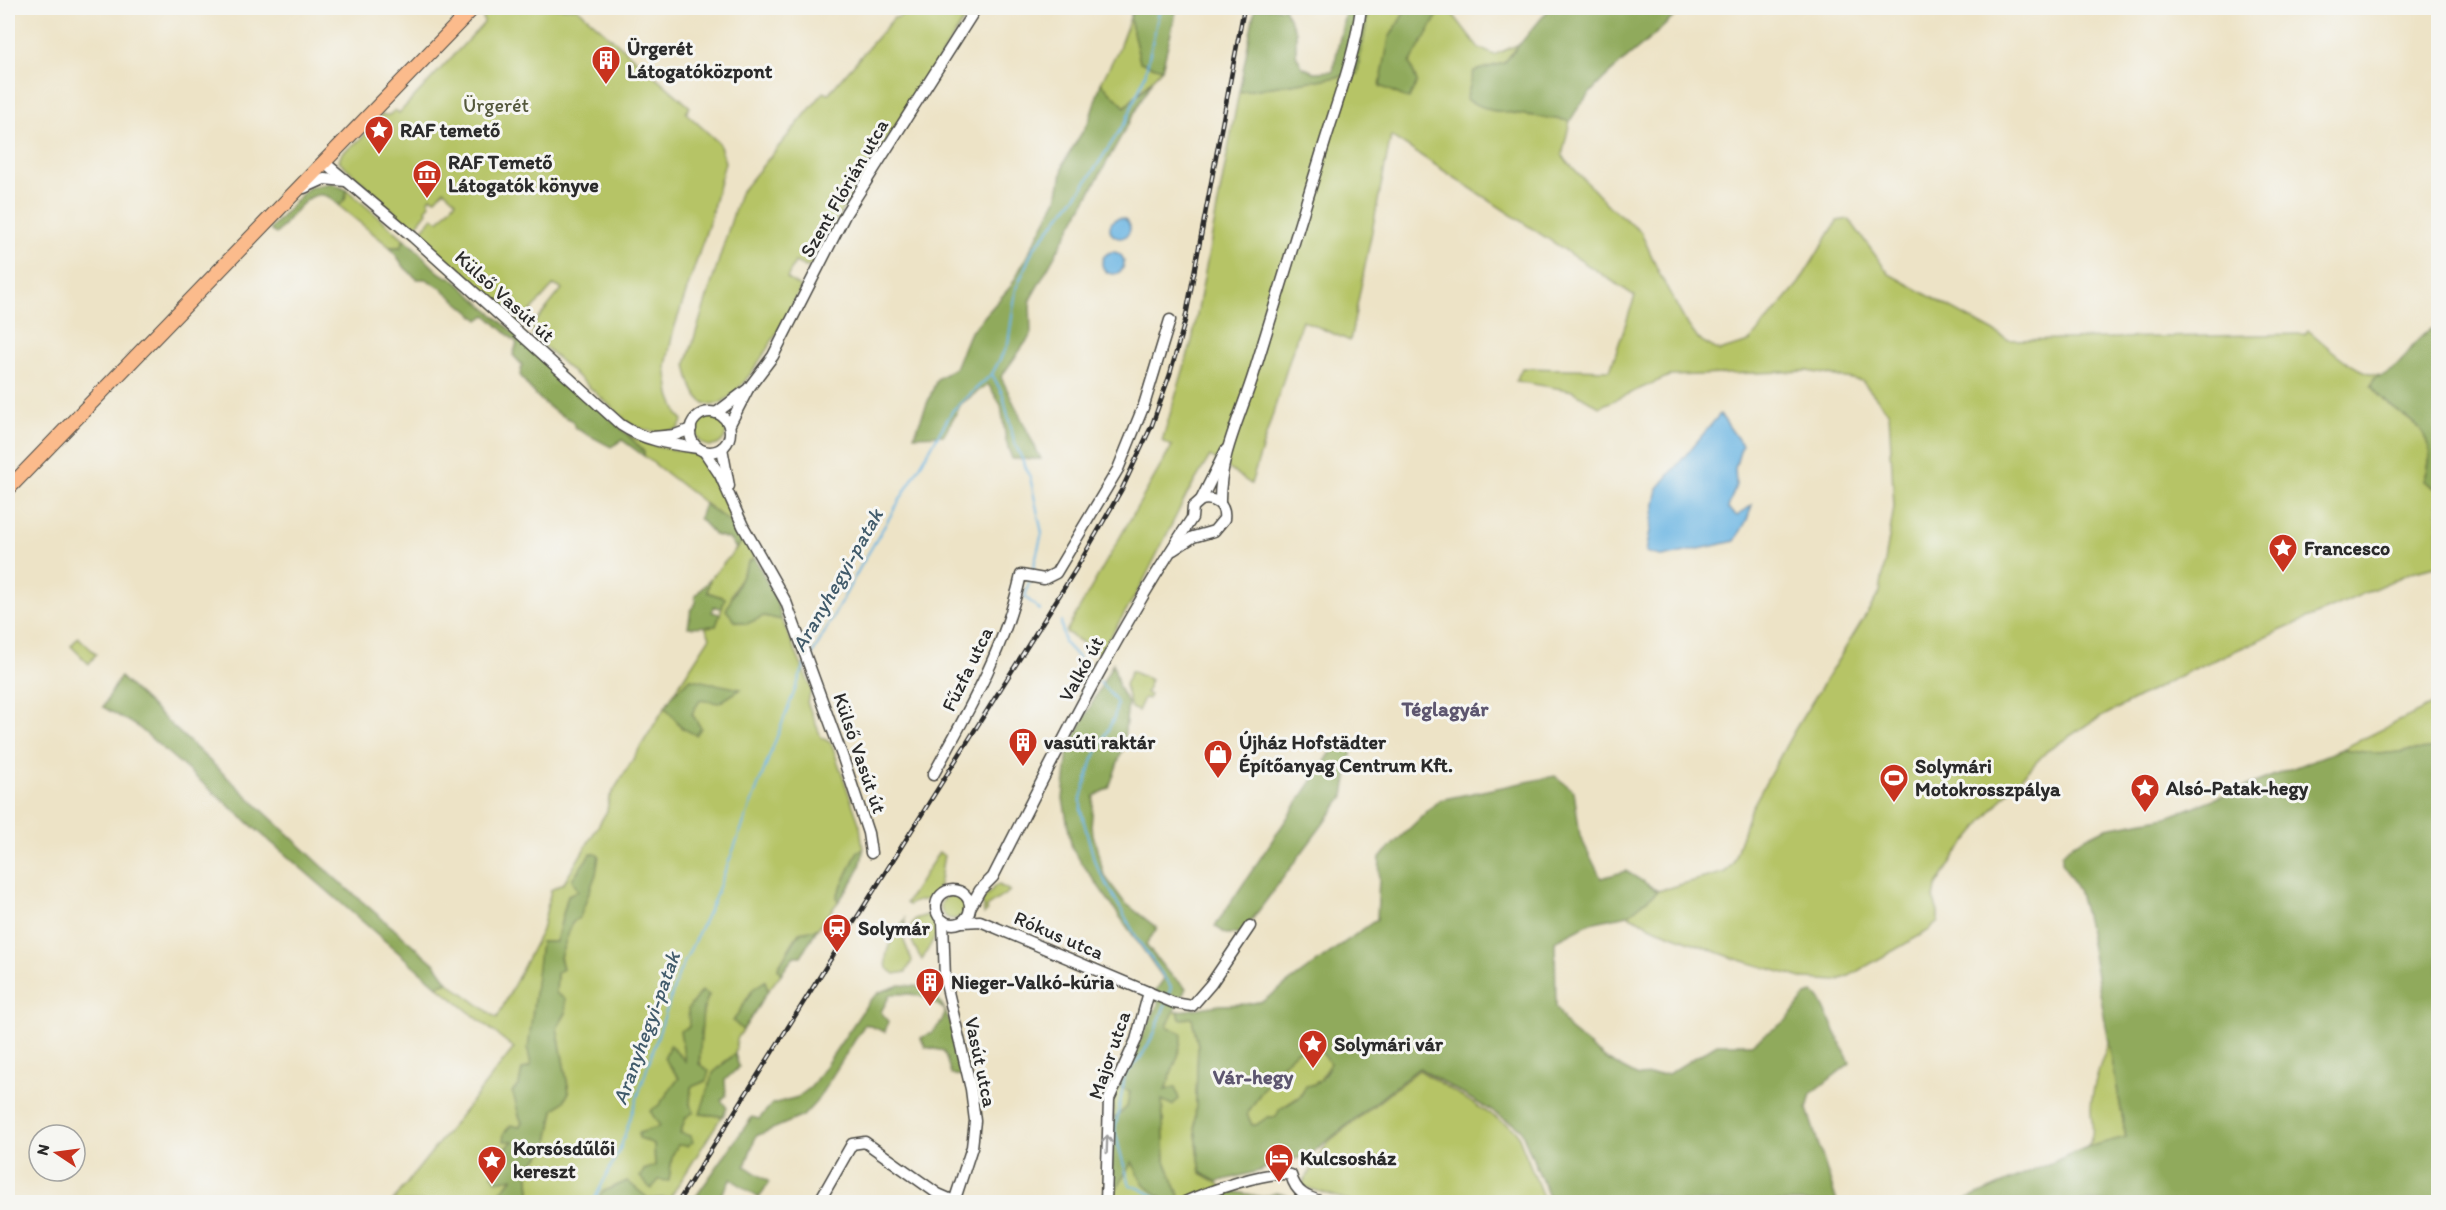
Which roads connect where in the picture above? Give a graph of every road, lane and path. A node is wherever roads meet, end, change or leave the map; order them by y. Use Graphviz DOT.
graph roads {
  1 [pos="473,8"];
  2 [pos="976,8"];
  3 [pos="1361,8"];
  4 [pos="324,162"];
  5 [pos="346,182"];
  6 [pos="289,199"];
  7 [pos="1170,320"];
  8 [pos="748,389"];
  9 [pos="716,413"];
  10 [pos="729,426"];
  11 [pos="691,429"];
  12 [pos="641,437"];
  13 [pos="722,448"];
  14 [pos="701,449"];
  15 [pos="1226,450"];
  16 [pos="8,489"];
  17 [pos="731,497"];
  18 [pos="1201,500"];
  19 [pos="1220,504"];
  20 [pos="1192,518"];
  21 [pos="1207,531"];
  22 [pos="1165,557"];
  23 [pos="933,775"];
  24 [pos="871,853"];
  25 [pos="999,864"];
  26 [pos="961,892"];
  27 [pos="970,907"];
  28 [pos="943,921"];
  29 [pos="980,921"];
  30 [pos="961,923"];
  31 [pos="1250,926"];
  32 [pos="944,962"];
  33 [pos="1149,992"];
  34 [pos="954,1202"];
  35 [pos="819,1203"];
  36 [pos="1106,1203"];
  37 [pos="1185,1203"];
  38 [pos="1323,1203"];
  1 -- 4 [label="main road"];
  2 -- 8 [label="street, Szent Flórián utca"];
  3 -- 15 [label="street"];
  4 -- 5 [label="street, Külső Vasút út"];
  4 -- 6 [label="main road"];
  5 -- 6 [label="street"];
  5 -- 12 [label="street, Külső Vasút út"];
  6 -- 16 [label="main road"];
  7 -- 23 [label="street, Fűzfa utca"];
  8 -- 9 [label="street, Szent Flórián utca"];
  8 -- 10 [label="street, Szent Flórián utca"];
  9 -- 10 [label="street"];
  9 -- 11 [label="street"];
  10 -- 13 [label="street"];
  11 -- 12 [label="street"];
  11 -- 14 [label="street"];
  12 -- 14 [label="street, Külső Vasút út"];
  13 -- 14 [label="street"];
  13 -- 17 [label="street, Külső Vasút út"];
  14 -- 17 [label="street, Külső Vasút út"];
  15 -- 18 [label="street"];
  15 -- 19 [label="street"];
  17 -- 24 [label="street, Külső Vasút út"];
  18 -- 19 [label="street"];
  18 -- 20 [label="street"];
  19 -- 21 [label="street"];
  20 -- 21 [label="street"];
  20 -- 22 [label="street, Valkó út"];
  21 -- 22 [label="street"];
  22 -- 25 [label="street, Valkó út"];
  25 -- 26 [label="street"];
  25 -- 27 [label="street"];
  26 -- 27 [label="street"];
  26 -- 28 [label="street"];
  27 -- 29 [label="street, Rókus utca"];
  27 -- 30 [label="street"];
  28 -- 30 [label="street"];
  28 -- 32 [label="street, Vasút utca"];
  29 -- 30 [label="street, Rókus utca"];
  29 -- 33 [label="street, Rókus utca"];
  30 -- 32 [label="street, Vasút utca"];
  31 -- 33 [label="street, Rókus utca"];
  32 -- 34 [label="street, Vasút utca"];
  36 -- 33 [label="street, Major utca, one-way"];
  34 -- 35 [label="street"];
  37 -- 38 [label="street"];
}
